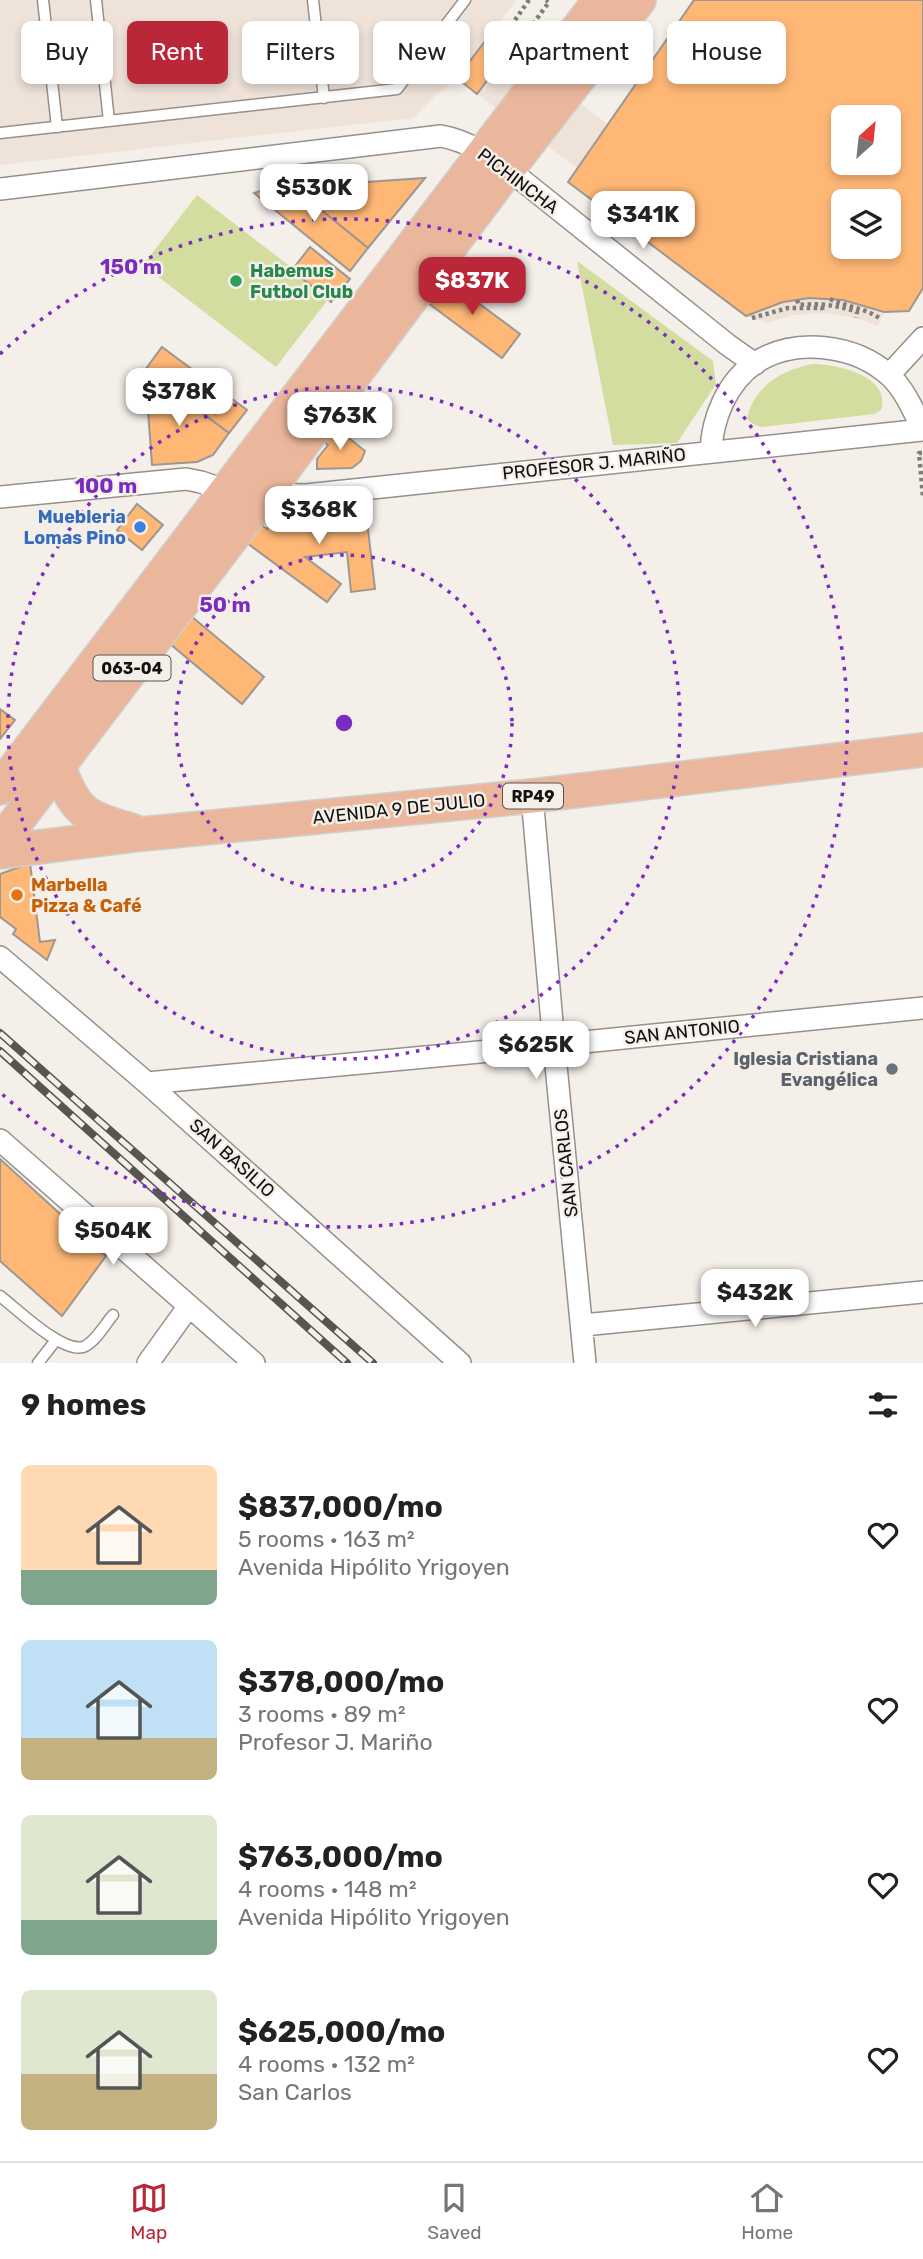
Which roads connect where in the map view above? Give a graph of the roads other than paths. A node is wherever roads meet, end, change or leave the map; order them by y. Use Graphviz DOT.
graph roads {
  1 [pos="43,0"];
  2 [pos="96,0"];
  3 [pos="313,0"];
  4 [pos="465,0"];
  5 [pos="600,0"];
  6 [pos="639,0"];
  7 [pos="324,98"];
  8 [pos="109,121"];
  9 [pos="57,127"];
  10 [pos="0,133"];
  11 [pos="496,161"];
  12 [pos="0,189"];
  13 [pos="923,338"];
  14 [pos="755,363"];
  15 [pos="889,375"];
  16 [pos="923,430"];
  17 [pos="711,451"];
  18 [pos="226,491"];
  19 [pos="265,494"];
  20 [pos="0,498"];
  21 [pos="923,750"];
  22 [pos="58,765"];
  23 [pos="0,788"];
  24 [pos="532,796"];
  25 [pos="142,834"];
  26 [pos="0,843"];
  27 [pos="0,852"];
  28 [pos="0,957"];
  29 [pos="923,1008"];
  30 [pos="554,1045"];
  31 [pos="148,1083"];
  32 [pos="0,1140"];
  33 [pos="923,1292"];
  34 [pos="0,1296"];
  35 [pos="189,1306"];
  36 [pos="113,1315"];
  37 [pos="583,1325"];
  38 [pos="56,1340"];
  39 [pos="38,1363"];
  40 [pos="148,1363"];
  41 [pos="254,1363"];
  42 [pos="460,1363"];
  43 [pos="585,1363"];
  1 -- 9 [label="lane"];
  2 -- 8 [label="lane"];
  3 -- 7 [label="lane"];
  4 -- 7 [label="lane"];
  5 -- 11 [label="main road, 063-04"];
  6 -- 11 [label="main road, 063-04"];
  7 -- 8 [label="lane"];
  8 -- 9 [label="lane"];
  9 -- 10 [label="lane"];
  11 -- 12 [label="street, PICHINCHA"];
  11 -- 14 [label="street, PICHINCHA"];
  11 -- 18 [label="main road, 063-04"];
  11 -- 19 [label="main road, 063-04"];
  13 -- 15 [label="street"];
  14 -- 15 [label="street"];
  14 -- 17 [label="street"];
  15 -- 16 [label="street"];
  16 -- 17 [label="street, PROFESOR J. MARIÑO"];
  17 -- 19 [label="street, PROFESOR J. MARIÑO"];
  18 -- 20 [label="street"];
  18 -- 23 [label="main road, 063-04"];
  19 -- 22 [label="main road, 063-04"];
  21 -- 24 [label="main road, AVENIDA 9 DE JULIO / RP49"];
  22 -- 25 [label="main road, RP49"];
  22 -- 26 [label="main road, 063-04"];
  24 -- 25 [label="main road, AVENIDA 9 DE JULIO / RP49"];
  24 -- 30 [label="street, SAN CARLOS"];
  25 -- 27 [label="main road, AVENIDA 9 DE JULIO / RP49"];
  28 -- 31 [label="street, SAN BASILIO"];
  29 -- 30 [label="street, SAN ANTONIO"];
  30 -- 31 [label="street, SAN ANTONIO"];
  30 -- 37 [label="street, SAN CARLOS"];
  31 -- 42 [label="street, SAN BASILIO"];
  32 -- 35 [label="street"];
  33 -- 37 [label="street"];
  34 -- 38 [label="lane"];
  35 -- 40 [label="street"];
  35 -- 41 [label="street"];
  36 -- 38 [label="lane"];
  37 -- 43 [label="street, SAN CARLOS"];
  38 -- 39 [label="lane"];
}
